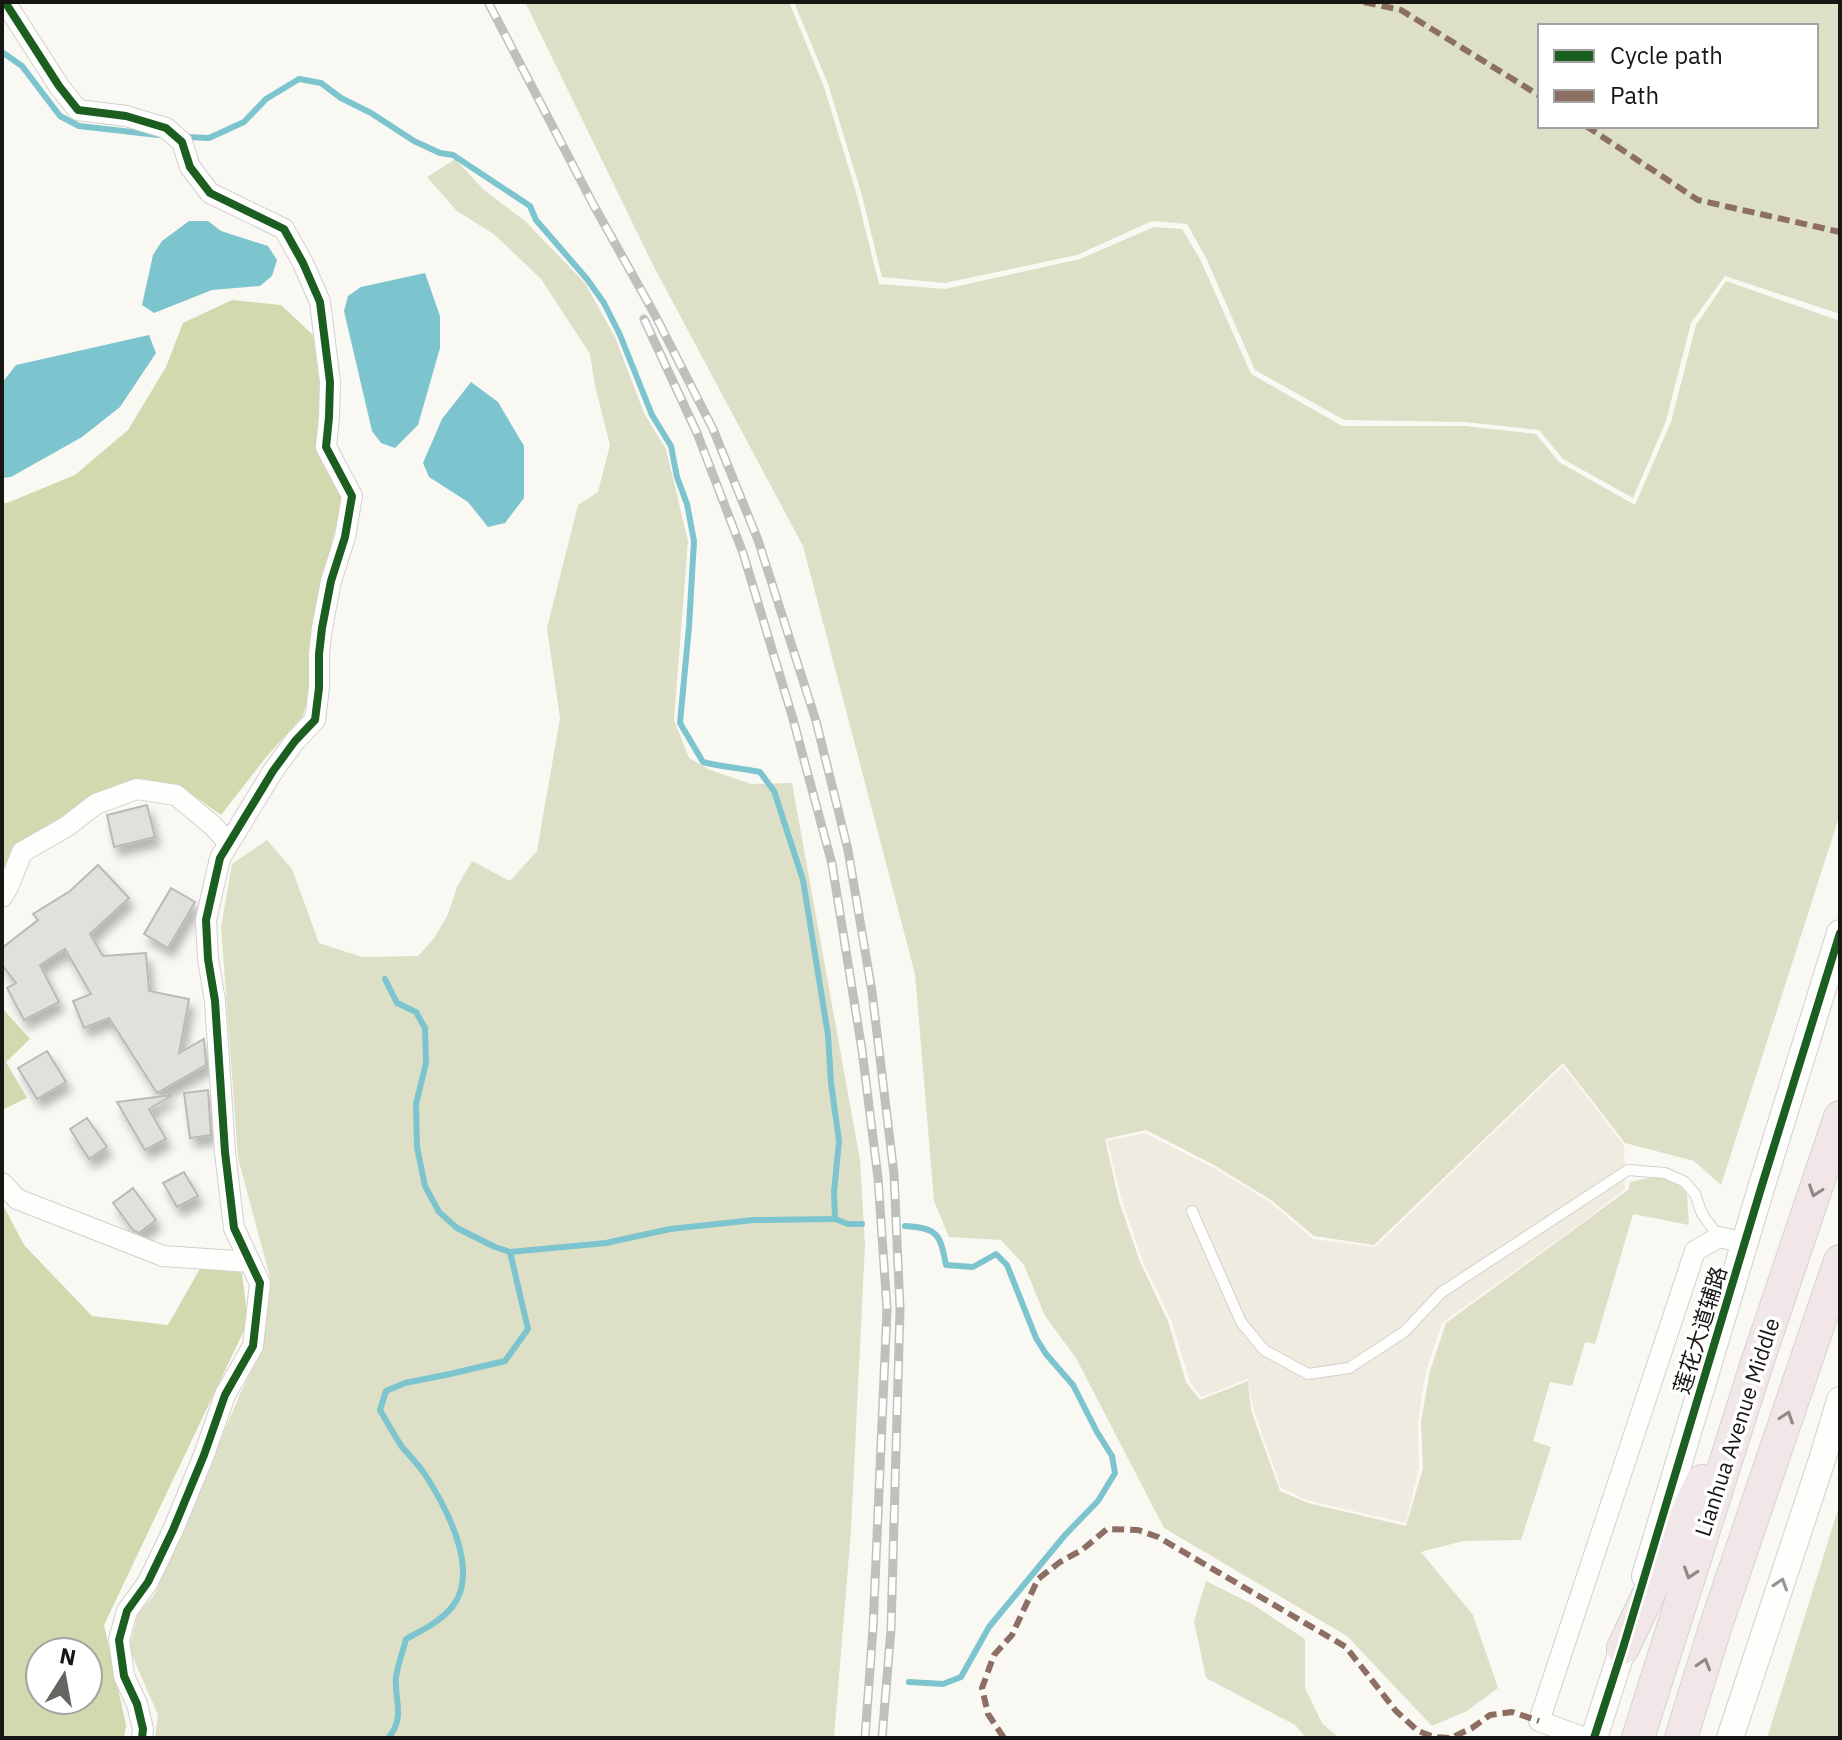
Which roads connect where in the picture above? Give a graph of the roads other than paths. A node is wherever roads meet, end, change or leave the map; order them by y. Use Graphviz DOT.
graph roads {
  1 [pos="5,2"];
  2 [pos="229,843"];
  3 [pos="2,897"];
  4 [pos="1840,933"];
  5 [pos="1840,1117"];
  6 [pos="2,1183"];
  7 [pos="1192,1211"];
  8 [pos="1719,1237"];
  9 [pos="1745,1243"];
  10 [pos="1840,1261"];
  11 [pos="250,1262"];
  12 [pos="1756,1366"];
  13 [pos="1840,1400"];
  14 [pos="1623,1648"];
  15 [pos="142,1738"];
  16 [pos="1585,1738"];
  17 [pos="1594,1738"];
  18 [pos="1638,1738"];
  19 [pos="1681,1738"];
  20 [pos="1730,1738"];
  1 -- 2 [label="street"];
  2 -- 3 [label="street"];
  2 -- 11 [label="street"];
  4 -- 9 [label="street, 莲花大道辅路"];
  5 -- 12 [label="main road, Lianhua Avenue Middle, one-way"];
  6 -- 11 [label="street"];
  7 -- 8 [label="lane"];
  8 -- 9 [label="street"];
  8 -- 16 [label="street"];
  9 -- 14 [label="street, 莲花大道辅路"];
  19 -- 10 [label="main road, Lianhua Avenue Middle, one-way"];
  11 -- 15 [label="street"];
  12 -- 14 [label="main road"];
  12 -- 18 [label="main road, Lianhua Avenue Middle, one-way"];
  20 -- 13 [label="street, one-way"];
  14 -- 17 [label="street, 莲花大道辅路"];
}
